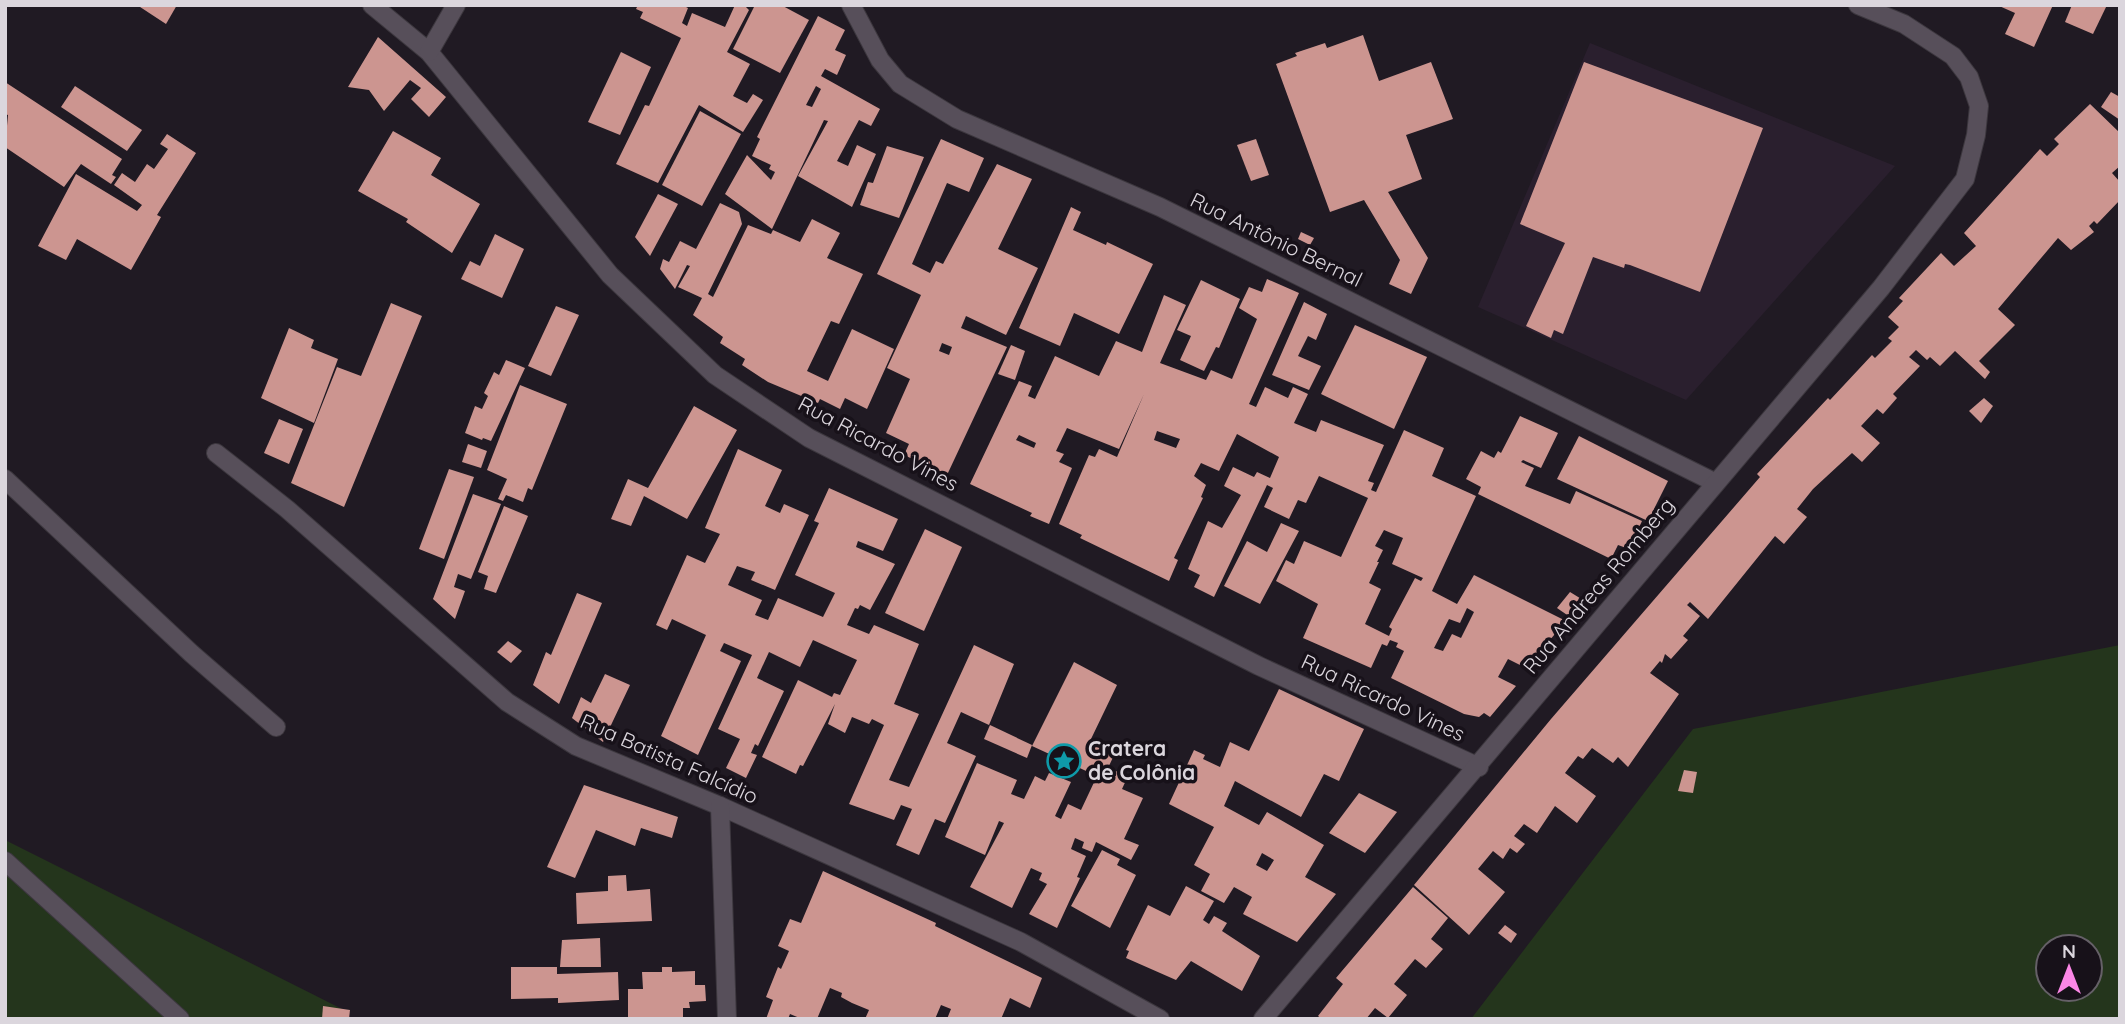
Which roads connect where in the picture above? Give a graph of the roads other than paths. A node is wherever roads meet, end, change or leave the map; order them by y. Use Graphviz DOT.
graph roads {
  1 [pos="372,5"];
  2 [pos="456,5"];
  3 [pos="851,5"];
  4 [pos="1858,5"];
  5 [pos="429,52"];
  6 [pos="216,453"];
  7 [pos="5,479"];
  8 [pos="1714,482"];
  9 [pos="276,727"];
  10 [pos="1479,767"];
  11 [pos="720,806"];
  12 [pos="5,861"];
  13 [pos="180,1019"];
  14 [pos="727,1019"];
  15 [pos="1160,1019"];
  16 [pos="1263,1019"];
  1 -- 5 [label="street, Rua Ricardo Vines"];
  2 -- 5 [label="street"];
  3 -- 8 [label="street, Rua Antônio Bernal"];
  4 -- 8 [label="street, Rua Andreas Romberg"];
  5 -- 10 [label="street, Rua Ricardo Vines"];
  6 -- 11 [label="street, Rua Batista Falcídio"];
  7 -- 9 [label="street"];
  8 -- 10 [label="street, Rua Andreas Romberg"];
  10 -- 16 [label="street, Rua Andreas Romberg"];
  11 -- 14 [label="street"];
  11 -- 15 [label="street, Rua Batista Falcídio"];
  12 -- 13 [label="street"];
}
